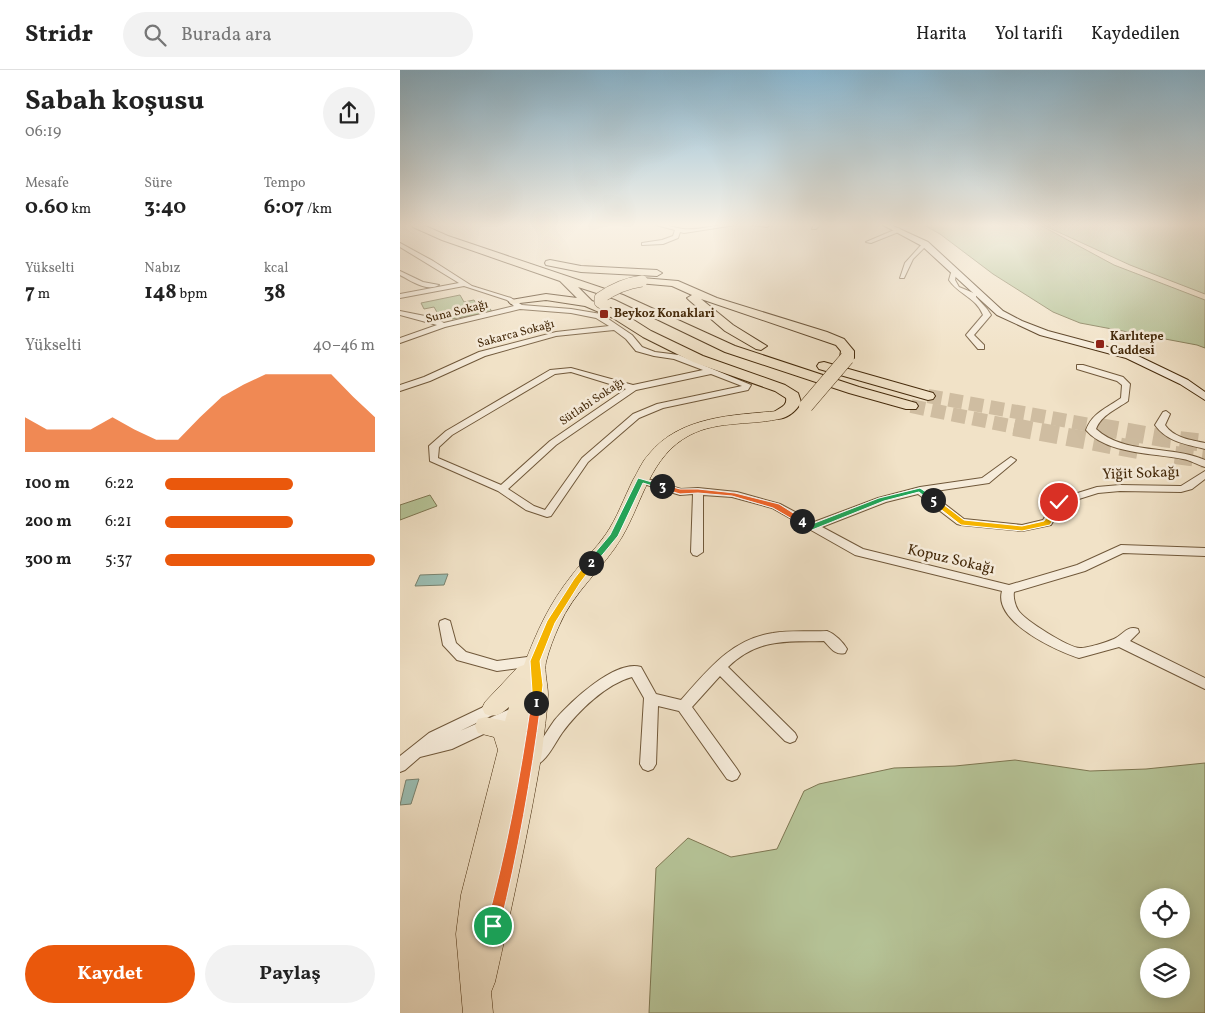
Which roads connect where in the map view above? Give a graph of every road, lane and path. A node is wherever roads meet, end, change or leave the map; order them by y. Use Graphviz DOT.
graph roads {
  1 [pos="441,269"];
  2 [pos="533,269"];
  3 [pos="566,269"];
  4 [pos="581,269"];
  5 [pos="905,269"];
  6 [pos="954,270"];
  7 [pos="400,273"];
  8 [pos="902,277"];
  9 [pos="567,281"];
  10 [pos="463,284"];
  11 [pos="674,284"];
  12 [pos="445,287"];
  13 [pos="969,293"];
  14 [pos="400,296"];
  15 [pos="981,297"];
  16 [pos="514,302"];
  17 [pos="588,303"];
  18 [pos="609,307"];
  19 [pos="400,313"];
  20 [pos="760,316"];
  21 [pos="443,325"];
  22 [pos="615,328"];
  23 [pos="400,341"];
  24 [pos="761,346"];
  25 [pos="981,347"];
  26 [pos="730,349"];
  27 [pos="680,350"];
  28 [pos="1080,367"];
  29 [pos="713,371"];
  30 [pos="400,388"];
  31 [pos="633,388"];
  32 [pos="928,396"];
  33 [pos="1205,397"];
  34 [pos="911,406"];
  35 [pos="1166,414"];
  36 [pos="778,415"];
  37 [pos="1205,446"];
  38 [pos="1011,460"];
  39 [pos="1205,464"];
  40 [pos="1205,474"];
  41 [pos="641,480"];
  42 [pos="502,488"];
  43 [pos="920,490"];
  44 [pos="698,491"];
  45 [pos="812,527"];
  46 [pos="697,552"];
  47 [pos="1205,552"];
  48 [pos="1009,589"];
  49 [pos="445,624"];
  50 [pos="1133,632"];
  51 [pos="1120,642"];
  52 [pos="840,649"];
  53 [pos="535,661"];
  54 [pos="720,668"];
  55 [pos="1205,684"];
  56 [pos="652,698"];
  57 [pos="526,705"];
  58 [pos="684,707"];
  59 [pos="489,717"];
  60 [pos="790,737"];
  61 [pos="518,756"];
  62 [pos="648,764"];
  63 [pos="400,765"];
  64 [pos="732,774"];
  65 [pos="518,818"];
  66 [pos="477,1004"];
  1 -- 10 [label="street"];
  2 -- 9 [label="highway"];
  3 -- 24 [label="highway"];
  4 -- 20 [label="highway"];
  5 -- 8 [label="street"];
  6 -- 13 [label="street"];
  6 -- 15 [label="main road"];
  7 -- 12 [label="street"];
  9 -- 16 [label="highway"];
  9 -- 17 [label="highway"];
  9 -- 26 [label="highway"];
  10 -- 12 [label="street"];
  10 -- 16 [label="street"];
  11 -- 18 [label="highway, bridge"];
  11 -- 20 [label="highway"];
  11 -- 24 [label="highway"];
  12 -- 14 [label="street"];
  13 -- 15 [label="street"];
  13 -- 25 [label="street"];
  15 -- 33 [label="main road"];
  16 -- 17 [label="highway"];
  16 -- 21 [label="street, Suna Sokağı"];
  16 -- 22 [label="street"];
  17 -- 27 [label="highway"];
  18 -- 26 [label="highway"];
  18 -- 27 [label="highway"];
  19 -- 21 [label="street"];
  20 -- 36 [label="highway, bridge"];
  21 -- 23 [label="street, Suna Sokağı"];
  22 -- 29 [label="street"];
  22 -- 30 [label="street, Sakarca Sokağı"];
  24 -- 32 [label="highway"];
  26 -- 34 [label="highway"];
  27 -- 36 [label="highway"];
  28 -- 39 [label="street"];
  29 -- 31 [label="street, Sütlabi Sokağı"];
  29 -- 42 [label="street"];
  31 -- 42 [label="street, Sütlabi Sokağı"];
  31 -- 42 [label="street"];
  35 -- 37 [label="street"];
  36 -- 41 [label="main road"];
  38 -- 43 [label="street"];
  40 -- 43 [label="street, Yiğit Sokağı"];
  41 -- 44 [label="street, Kopuz Sokağı"];
  41 -- 53 [label="main road"];
  43 -- 45 [label="street"];
  44 -- 45 [label="street, Kopuz Sokağı"];
  44 -- 46 [label="street"];
  45 -- 48 [label="street, Kopuz Sokağı"];
  47 -- 48 [label="street, Kopuz Sokağı"];
  48 -- 51 [label="street"];
  49 -- 53 [label="street"];
  50 -- 51 [label="street"];
  51 -- 55 [label="street"];
  52 -- 54 [label="street"];
  53 -- 57 [label="main road"];
  53 -- 59 [label="main road"];
  54 -- 58 [label="street"];
  54 -- 60 [label="street"];
  56 -- 58 [label="street"];
  56 -- 61 [label="street"];
  56 -- 62 [label="street"];
  57 -- 59 [label="street"];
  57 -- 61 [label="main road"];
  57 -- 65 [label="main road"];
  58 -- 64 [label="street"];
  59 -- 61 [label="main road"];
  59 -- 63 [label="street"];
  61 -- 65 [label="main road"];
  61 -- 66 [label="main road"];
  65 -- 66 [label="main road"];
}
